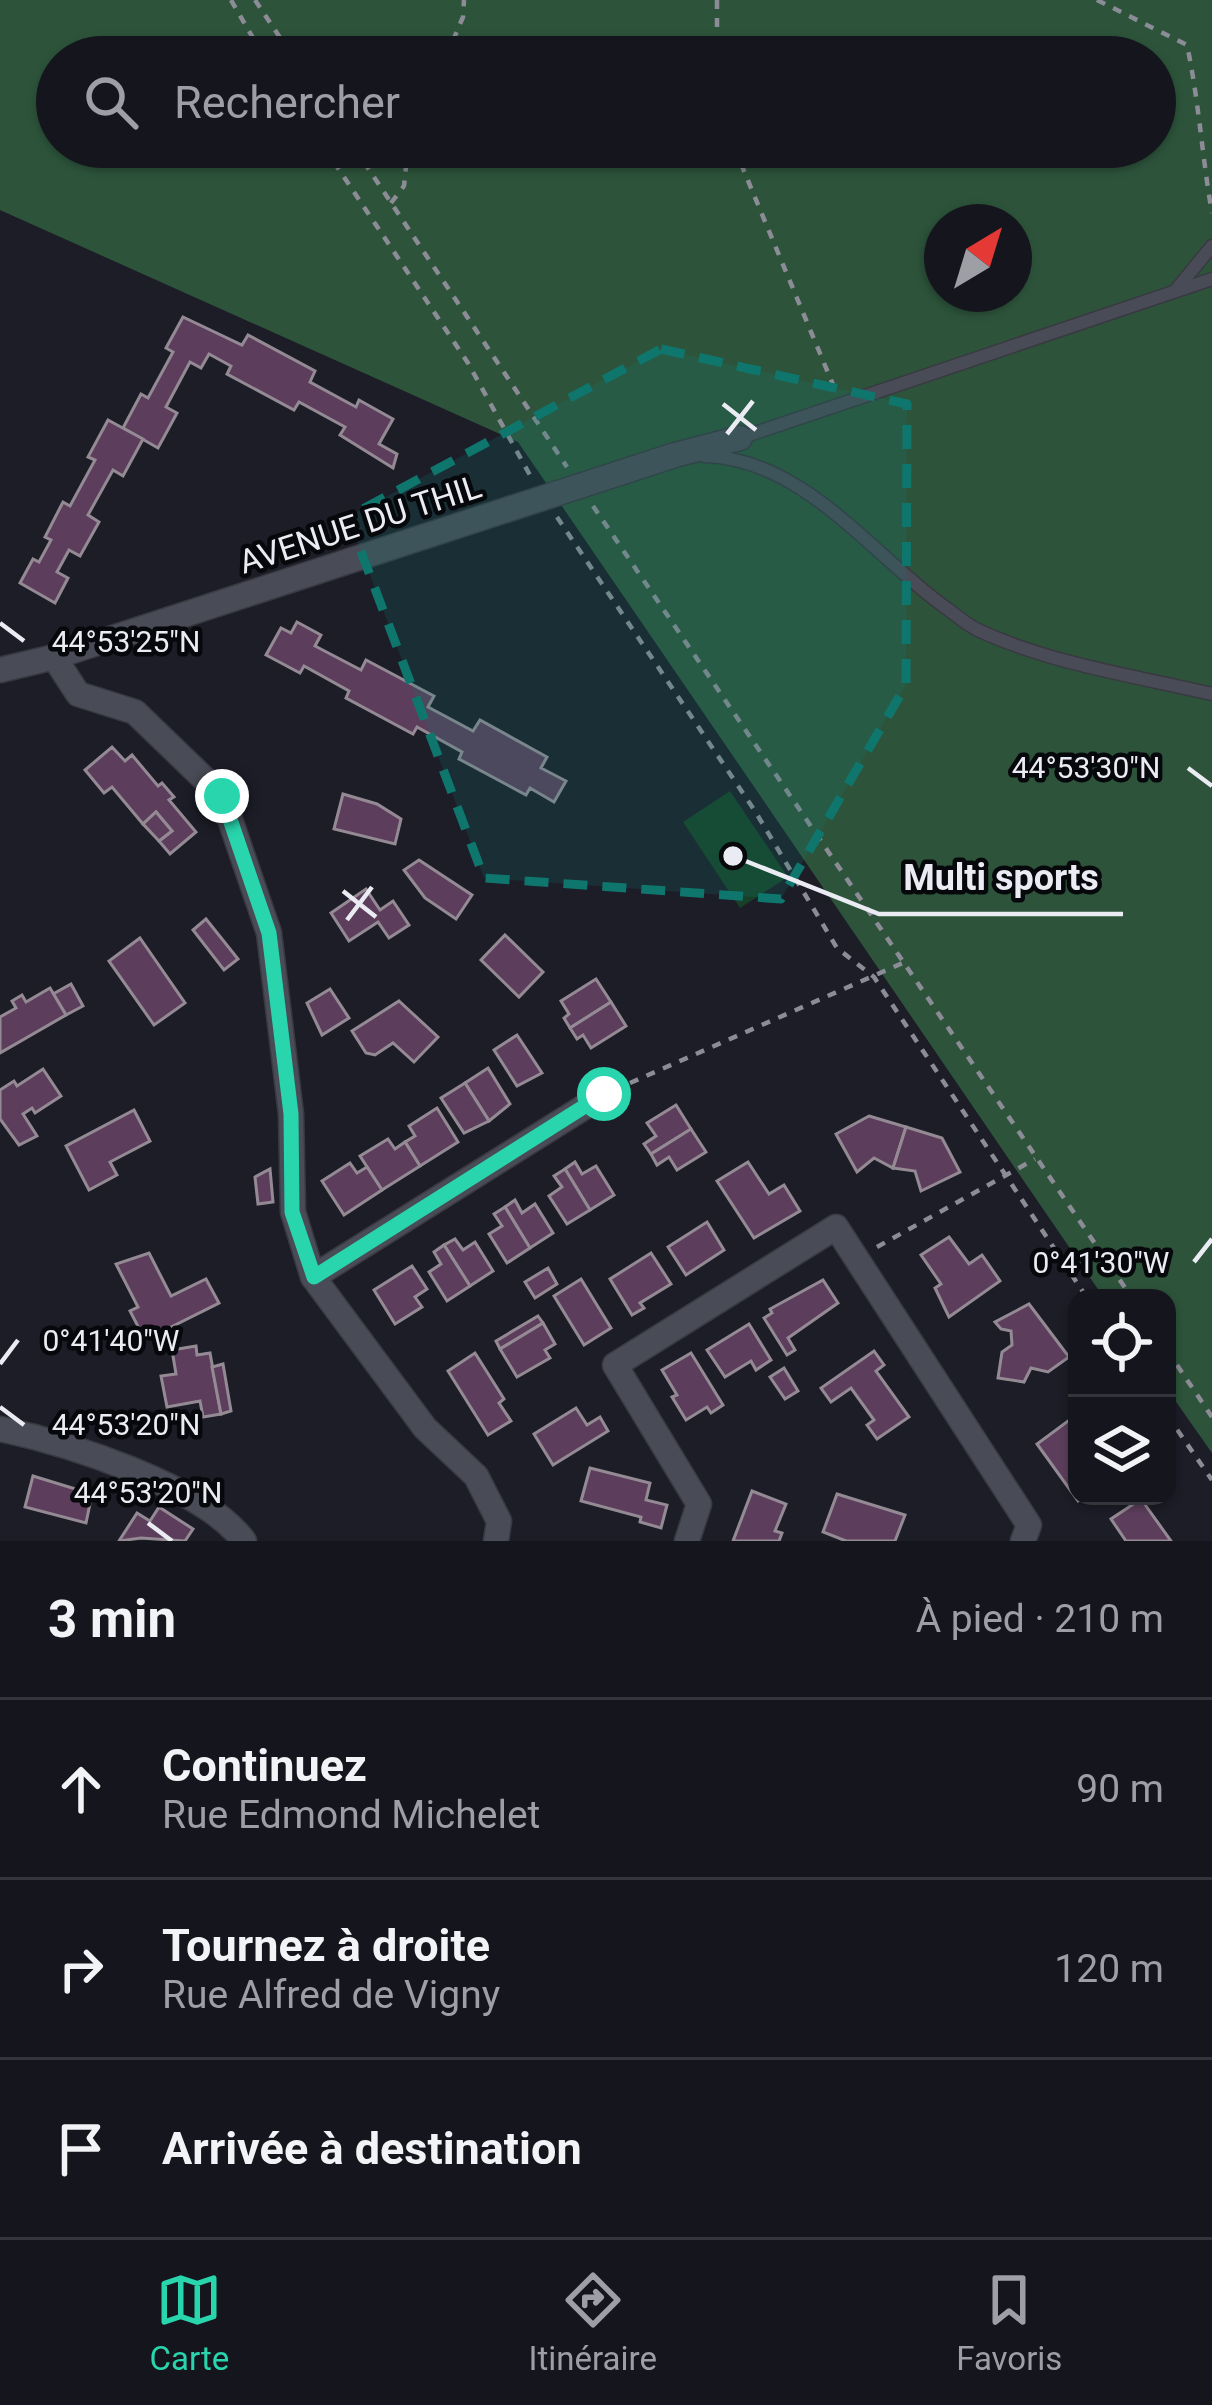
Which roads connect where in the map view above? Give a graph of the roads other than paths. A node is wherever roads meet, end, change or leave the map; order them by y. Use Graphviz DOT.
graph roads {
  1 [pos="1212,246"];
  2 [pos="1212,279"];
  3 [pos="1175,291"];
  4 [pos="740,438"];
  5 [pos="675,455"];
  6 [pos="54,657"];
  7 [pos="0,670"];
  8 [pos="1212,694"];
  9 [pos="604,1094"];
  10 [pos="314,1277"];
  11 [pos="0,1429"];
  12 [pos="244,1541"];
  13 [pos="496,1541"];
  14 [pos="687,1541"];
  15 [pos="1023,1541"];
  1 -- 3 [label="lane"];
  2 -- 3 [label="lane"];
  3 -- 4 [label="lane"];
  4 -- 5 [label="street, AVENUE DU THIL"];
  5 -- 6 [label="street, AVENUE DU THIL"];
  5 -- 8 [label="lane"];
  6 -- 7 [label="street, AVENUE DU THIL"];
  6 -- 10 [label="street"];
  9 -- 10 [label="street"];
  10 -- 13 [label="street"];
  11 -- 12 [label="street"];
  14 -- 15 [label="street"];
}
